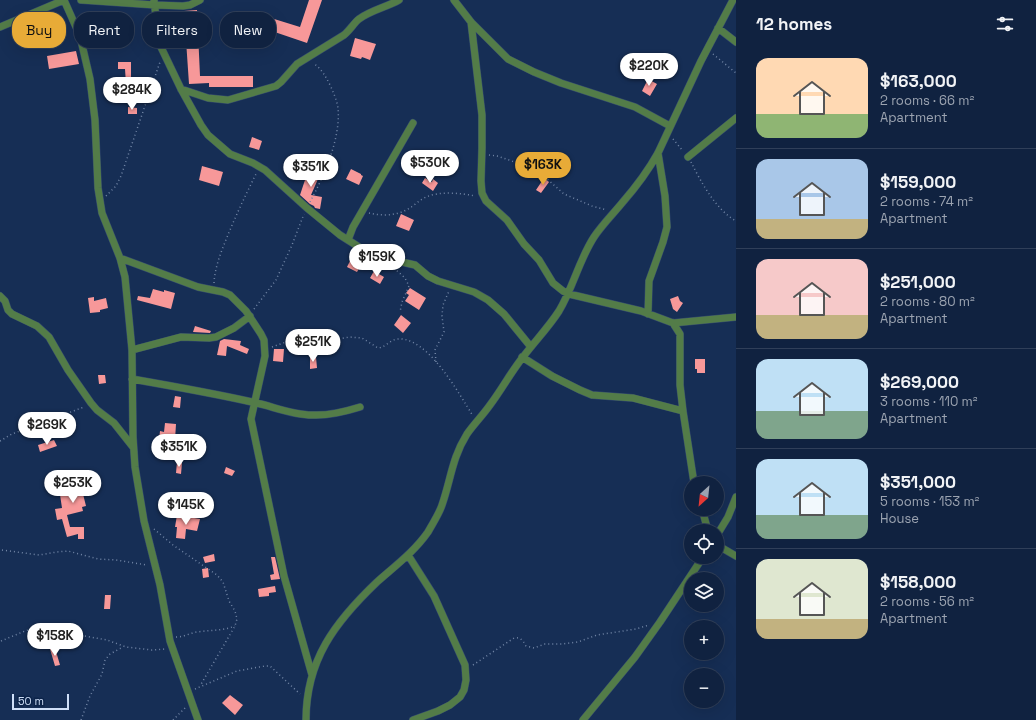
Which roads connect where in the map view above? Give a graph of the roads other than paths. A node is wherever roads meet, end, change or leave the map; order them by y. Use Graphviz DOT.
graph roads {
  1 [pos="64,0"];
  2 [pos="81,0"];
  3 [pos="200,0"];
  4 [pos="399,0"];
  5 [pos="454,0"];
  6 [pos="733,0"];
  7 [pos="154,3"];
  8 [pos="471,22"];
  9 [pos="0,27"];
  10 [pos="718,28"];
  11 [pos="736,42"];
  12 [pos="181,89"];
  13 [pos="736,118"];
  14 [pos="413,123"];
  15 [pos="669,130"];
  16 [pos="658,153"];
  17 [pos="688,157"];
  18 [pos="348,240"];
  19 [pos="120,258"];
  20 [pos="569,294"];
  21 [pos="0,296"];
  22 [pos="648,314"];
  23 [pos="250,316"];
  24 [pos="736,317"];
  25 [pos="674,323"];
  26 [pos="531,347"];
  27 [pos="132,350"];
  28 [pos="522,357"];
  29 [pos="132,379"];
  30 [pos="254,402"];
  31 [pos="360,407"];
  32 [pos="683,411"];
  33 [pos="134,448"];
  34 [pos="693,476"];
  35 [pos="736,498"];
  36 [pos="724,524"];
  37 [pos="724,549"];
  38 [pos="408,555"];
  39 [pos="736,556"];
  40 [pos="698,564"];
  41 [pos="312,675"];
  42 [pos="198,720"];
  43 [pos="306,720"];
  44 [pos="412,720"];
  45 [pos="583,720"];
  1 -- 9 [label="street"];
  1 -- 19 [label="street"];
  2 -- 7 [label="street"];
  3 -- 7 [label="street"];
  4 -- 12 [label="street"];
  5 -- 8 [label="street"];
  6 -- 10 [label="street"];
  7 -- 12 [label="street"];
  8 -- 15 [label="street"];
  8 -- 20 [label="street"];
  10 -- 11 [label="street"];
  10 -- 15 [label="street"];
  12 -- 18 [label="street"];
  13 -- 17 [label="street"];
  14 -- 18 [label="street"];
  15 -- 16 [label="street"];
  16 -- 20 [label="street"];
  16 -- 22 [label="street"];
  18 -- 26 [label="street"];
  19 -- 23 [label="street"];
  19 -- 27 [label="street"];
  20 -- 22 [label="street"];
  20 -- 26 [label="street"];
  21 -- 33 [label="street"];
  22 -- 25 [label="street"];
  23 -- 27 [label="street"];
  23 -- 30 [label="street"];
  24 -- 25 [label="street"];
  25 -- 32 [label="street"];
  26 -- 28 [label="street"];
  27 -- 29 [label="street"];
  28 -- 32 [label="street"];
  28 -- 38 [label="street"];
  29 -- 30 [label="street"];
  29 -- 33 [label="street"];
  30 -- 31 [label="street"];
  30 -- 41 [label="street"];
  32 -- 34 [label="street"];
  33 -- 42 [label="street"];
  35 -- 36 [label="street"];
  37 -- 39 [label="street"];
  38 -- 41 [label="street"];
  38 -- 44 [label="street"];
  40 -- 45 [label="street"];
  41 -- 43 [label="street"];
}
